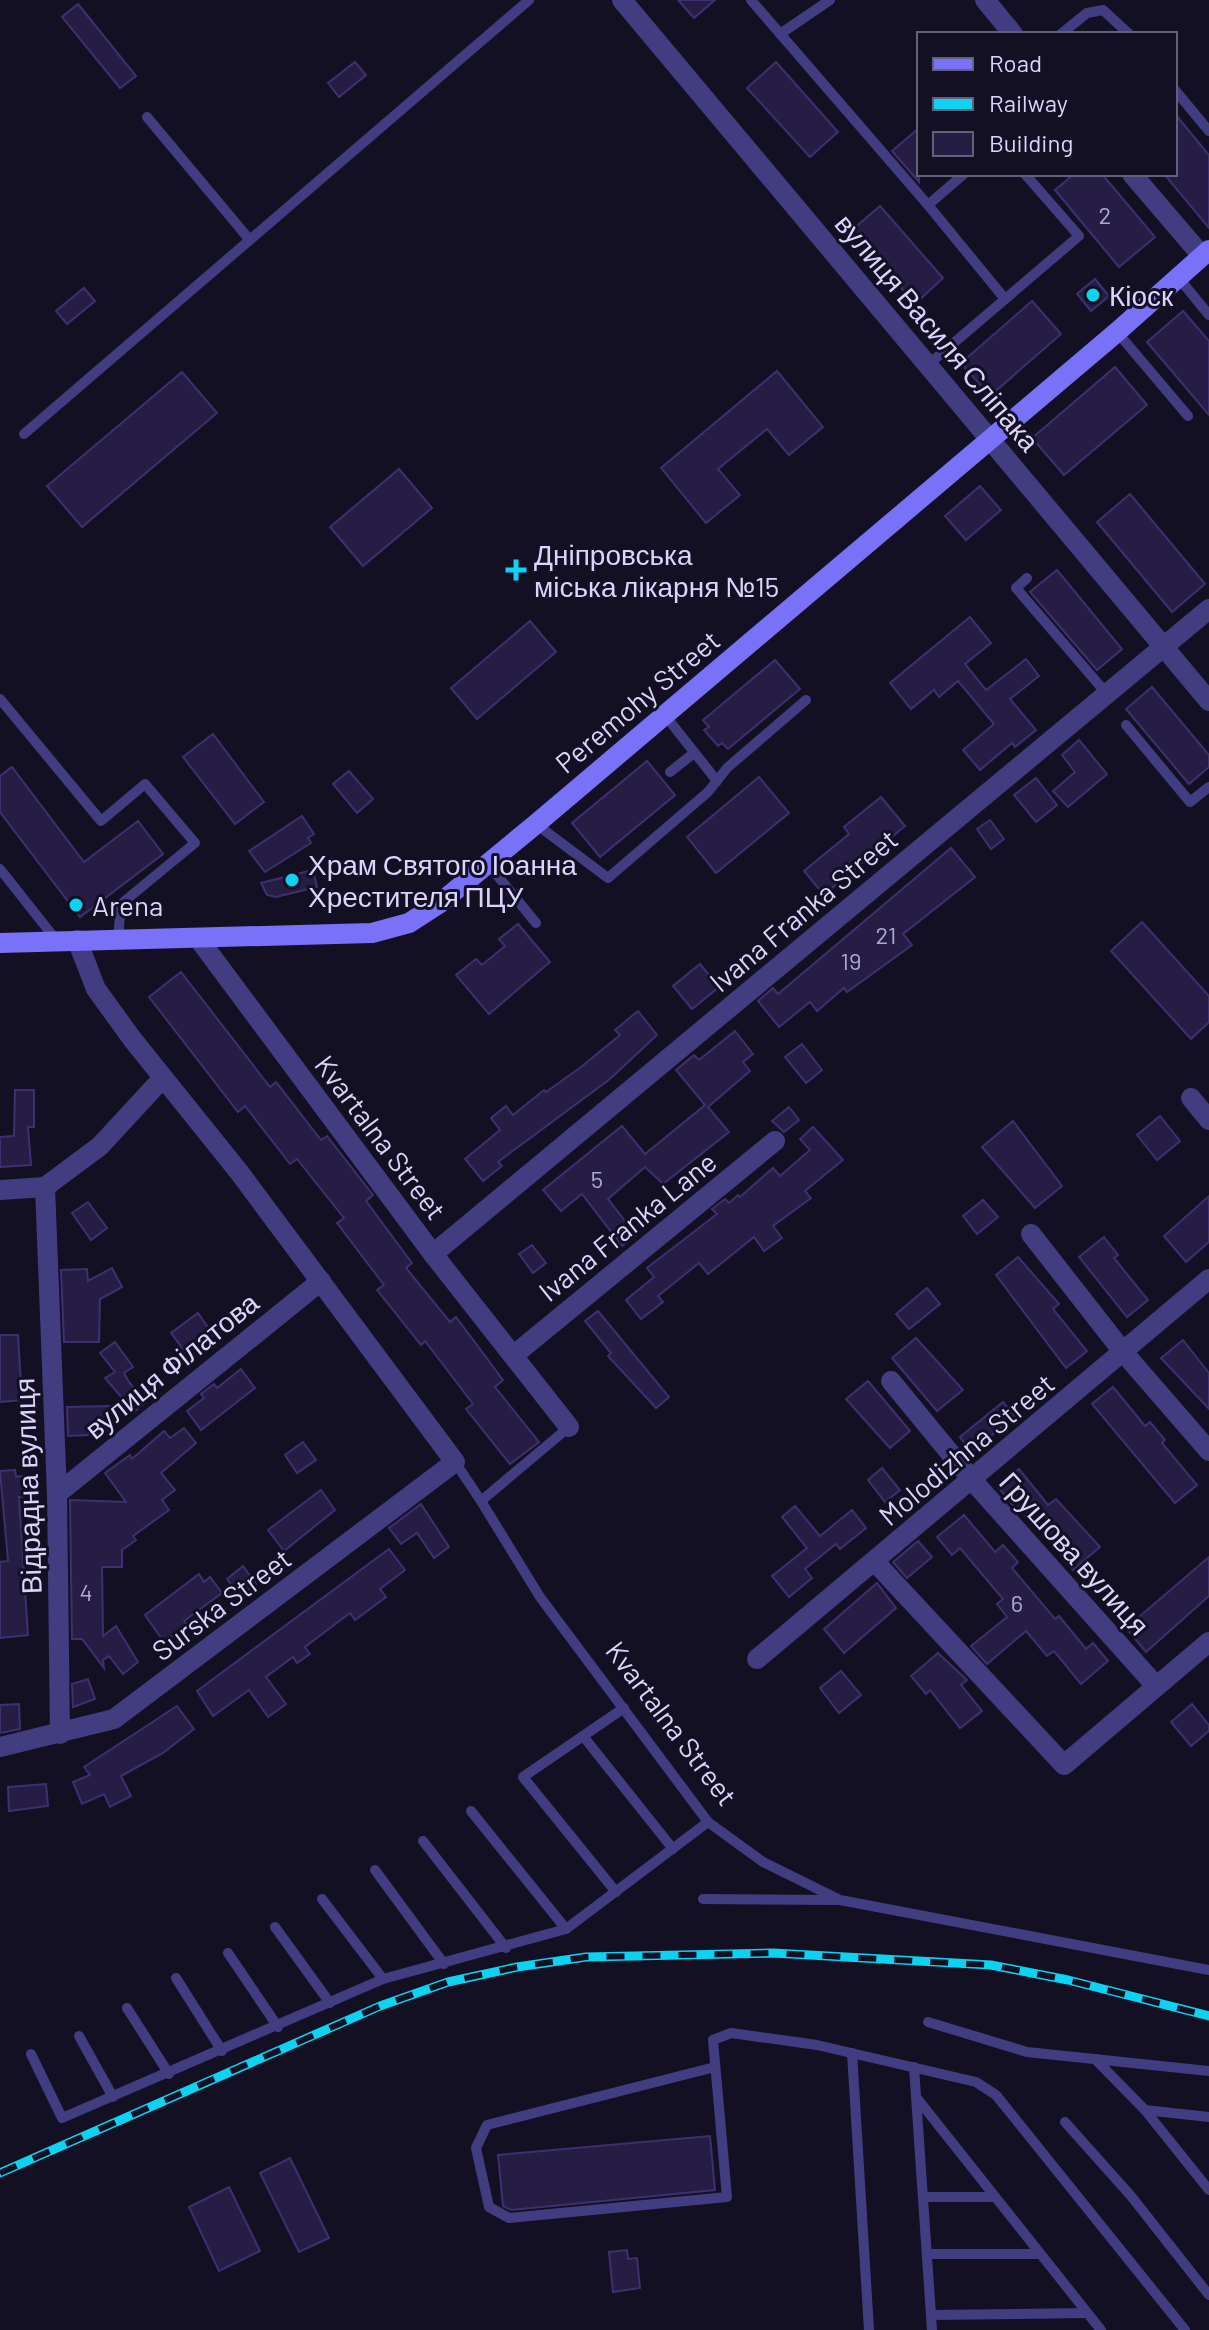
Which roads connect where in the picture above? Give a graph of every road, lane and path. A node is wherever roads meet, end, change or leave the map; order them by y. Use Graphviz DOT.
graph roads {
  1 [pos="529,0"];
  2 [pos="622,0"];
  3 [pos="751,0"];
  4 [pos="830,0"];
  5 [pos="985,0"];
  6 [pos="1011,32"];
  7 [pos="1063,32"];
  8 [pos="1127,32"];
  9 [pos="780,34"];
  10 [pos="1177,92"];
  11 [pos="147,117"];
  12 [pos="1209,131"];
  13 [pos="962,176"];
  14 [pos="1027,176"];
  15 [pos="1134,176"];
  16 [pos="928,205"];
  17 [pos="249,239"];
  18 [pos="1205,253"];
  19 [pos="1177,276"];
  20 [pos="1005,299"];
  21 [pos="1209,315"];
  22 [pos="1117,332"];
  23 [pos="929,364"];
  24 [pos="1188,416"];
  25 [pos="24,434"];
  26 [pos="991,439"];
  27 [pos="1027,578"];
  28 [pos="1209,609"];
  29 [pos="1163,647"];
  30 [pos="1107,694"];
  31 [pos="0,699"];
  32 [pos="806,700"];
  33 [pos="1209,701"];
  34 [pos="664,714"];
  35 [pos="1126,725"];
  36 [pos="694,753"];
  37 [pos="670,772"];
  38 [pos="717,781"];
  39 [pos="1209,787"];
  40 [pos="536,824"];
  41 [pos="488,864"];
  42 [pos="0,869"];
  43 [pos="536,923"];
  44 [pos="198,938"];
  45 [pos="118,939"];
  46 [pos="67,940"];
  47 [pos="0,943"];
  48 [pos="161,1080"];
  49 [pos="1191,1098"];
  50 [pos="1209,1120"];
  51 [pos="775,1141"];
  52 [pos="45,1187"];
  53 [pos="0,1190"];
  54 [pos="1031,1234"];
  55 [pos="433,1254"];
  56 [pos="1209,1279"];
  57 [pos="321,1281"];
  58 [pos="1124,1353"];
  59 [pos="514,1355"];
  60 [pos="891,1381"];
  61 [pos="569,1427"];
  62 [pos="1209,1451"];
  63 [pos="455,1462"];
  64 [pos="973,1481"];
  65 [pos="57,1494"];
  66 [pos="481,1501"];
  67 [pos="875,1562"];
  68 [pos="1209,1642"];
  69 [pos="757,1659"];
  70 [pos="1156,1686"];
  71 [pos="624,1708"];
  72 [pos="60,1734"];
  73 [pos="583,1736"];
  74 [pos="0,1747"];
  75 [pos="471,1811"];
  76 [pos="708,1822"];
  77 [pos="423,1841"];
  78 [pos="673,1849"];
  79 [pos="375,1870"];
  80 [pos="616,1892"];
  81 [pos="322,1899"];
  82 [pos="703,1899"];
  83 [pos="840,1900"];
  84 [pos="275,1927"];
  85 [pos="566,1929"];
  86 [pos="506,1948"];
  87 [pos="228,1953"];
  88 [pos="444,1964"];
  89 [pos="1209,1970"];
  90 [pos="176,1978"];
  91 [pos="383,1979"];
  92 [pos="330,2003"];
  93 [pos="127,2008"];
  94 [pos="928,2022"];
  95 [pos="278,2027"];
  96 [pos="79,2036"];
  97 [pos="222,2051"];
  98 [pos="852,2053"];
  99 [pos="31,2054"];
  100 [pos="1094,2059"];
  101 [pos="715,2067"];
  102 [pos="914,2067"];
  103 [pos="1209,2071"];
  104 [pos="169,2074"];
  105 [pos="113,2097"];
  106 [pos="916,2097"];
  107 [pos="1145,2110"];
  108 [pos="1209,2117"];
  109 [pos="1065,2122"];
  110 [pos="1209,2190"];
  111 [pos="923,2197"];
  112 [pos="995,2197"];
  113 [pos="927,2254"];
  114 [pos="1040,2254"];
  115 [pos="1209,2295"];
  116 [pos="1087,2313"];
  117 [pos="931,2315"];
  118 [pos="869,2330"];
  119 [pos="932,2330"];
  120 [pos="1101,2330"];
  121 [pos="1185,2330"];
  1 -- 17 [label="lane"];
  2 -- 23 [label="street, вулиця Василя Сліпака"];
  3 -- 9 [label="lane"];
  4 -- 9 [label="lane"];
  5 -- 6 [label="street"];
  7 -- 8 [label="lane"];
  9 -- 16 [label="lane"];
  10 -- 12 [label="lane"];
  11 -- 17 [label="lane"];
  13 -- 16 [label="lane"];
  14 -- 20 [label="lane"];
  15 -- 18 [label="street"];
  16 -- 20 [label="lane"];
  17 -- 25 [label="lane"];
  18 -- 19 [label="street, Peremohy Street"];
  19 -- 21 [label="lane"];
  19 -- 22 [label="street, Peremohy Street"];
  20 -- 23 [label="lane"];
  22 -- 24 [label="lane"];
  22 -- 26 [label="street, Peremohy Street"];
  23 -- 26 [label="street, вулиця Василя Сліпака"];
  26 -- 29 [label="street, вулиця Василя Сліпака"];
  26 -- 34 [label="street, Peremohy Street"];
  27 -- 30 [label="lane"];
  28 -- 29 [label="street, Ivana Franka Street"];
  29 -- 30 [label="street, Ivana Franka Street"];
  29 -- 33 [label="street, вулиця Василя Сліпака"];
  30 -- 55 [label="street, Ivana Franka Street"];
  31 -- 45 [label="lane"];
  32 -- 38 [label="lane"];
  34 -- 36 [label="lane"];
  34 -- 40 [label="street, Peremohy Street"];
  35 -- 39 [label="lane"];
  36 -- 37 [label="lane"];
  36 -- 38 [label="lane"];
  38 -- 40 [label="lane"];
  40 -- 41 [label="street, Peremohy Street"];
  41 -- 43 [label="lane"];
  41 -- 44 [label="street, Peremohy Street"];
  42 -- 46 [label="lane, Kvartalna Street"];
  44 -- 45 [label="street, Peremohy Street"];
  44 -- 55 [label="street, Kvartalna Street"];
  45 -- 46 [label="street, Peremohy Street"];
  46 -- 47 [label="street, Peremohy Street"];
  46 -- 48 [label="street, Kvartalna Street"];
  48 -- 52 [label="street"];
  48 -- 57 [label="street, Kvartalna Street"];
  49 -- 50 [label="street"];
  51 -- 59 [label="street, Ivana Franka Lane"];
  52 -- 53 [label="street"];
  52 -- 65 [label="street, Відрадна вулиця"];
  54 -- 58 [label="street"];
  55 -- 59 [label="street, Kvartalna Street"];
  56 -- 58 [label="street, Molodizhna Street"];
  57 -- 63 [label="street, Kvartalna Street"];
  57 -- 65 [label="street, вулиця Філатова"];
  58 -- 62 [label="street"];
  58 -- 64 [label="street, Molodizhna Street"];
  59 -- 61 [label="street, Kvartalna Street"];
  60 -- 64 [label="street, Грушова вулиця"];
  61 -- 66 [label="lane, Kvartalna Street"];
  63 -- 66 [label="lane, Kvartalna Street"];
  63 -- 72 [label="street, Surska Street"];
  64 -- 67 [label="street, Molodizhna Street"];
  64 -- 70 [label="street, Грушова вулиця"];
  65 -- 72 [label="street, Відрадна вулиця"];
  66 -- 71 [label="lane, Kvartalna Street"];
  67 -- 69 [label="street, Molodizhna Street"];
  67 -- 70 [label="street"];
  68 -- 70 [label="street"];
  71 -- 73 [label="lane"];
  71 -- 76 [label="lane, Kvartalna Street"];
  72 -- 74 [label="street, Surska Street"];
  73 -- 78 [label="lane"];
  73 -- 80 [label="lane"];
  75 -- 85 [label="lane"];
  76 -- 78 [label="lane"];
  76 -- 83 [label="lane, Kvartalna Street"];
  77 -- 86 [label="lane"];
  78 -- 80 [label="lane"];
  79 -- 88 [label="lane"];
  80 -- 85 [label="lane"];
  81 -- 91 [label="lane"];
  82 -- 83 [label="lane"];
  83 -- 89 [label="lane, Kvartalna Street"];
  84 -- 92 [label="lane"];
  85 -- 86 [label="lane"];
  86 -- 88 [label="lane"];
  87 -- 95 [label="lane"];
  88 -- 91 [label="lane"];
  90 -- 97 [label="lane"];
  91 -- 92 [label="lane"];
  92 -- 95 [label="lane"];
  93 -- 104 [label="lane"];
  94 -- 100 [label="lane"];
  95 -- 97 [label="lane"];
  96 -- 105 [label="lane"];
  97 -- 104 [label="lane"];
  98 -- 101 [label="lane"];
  98 -- 102 [label="lane"];
  98 -- 118 [label="lane"];
  99 -- 105 [label="lane"];
  100 -- 103 [label="lane"];
  100 -- 107 [label="lane"];
  101 -- 101 [label="lane"];
  102 -- 106 [label="lane"];
  102 -- 121 [label="lane"];
  104 -- 105 [label="lane"];
  106 -- 111 [label="lane"];
  106 -- 112 [label="lane"];
  107 -- 108 [label="lane"];
  107 -- 110 [label="lane"];
  109 -- 115 [label="lane"];
  111 -- 112 [label="lane"];
  111 -- 113 [label="lane"];
  112 -- 114 [label="lane"];
  113 -- 114 [label="lane"];
  113 -- 117 [label="lane"];
  114 -- 116 [label="lane"];
  116 -- 117 [label="lane"];
  116 -- 120 [label="lane"];
  117 -- 119 [label="lane"];
}
